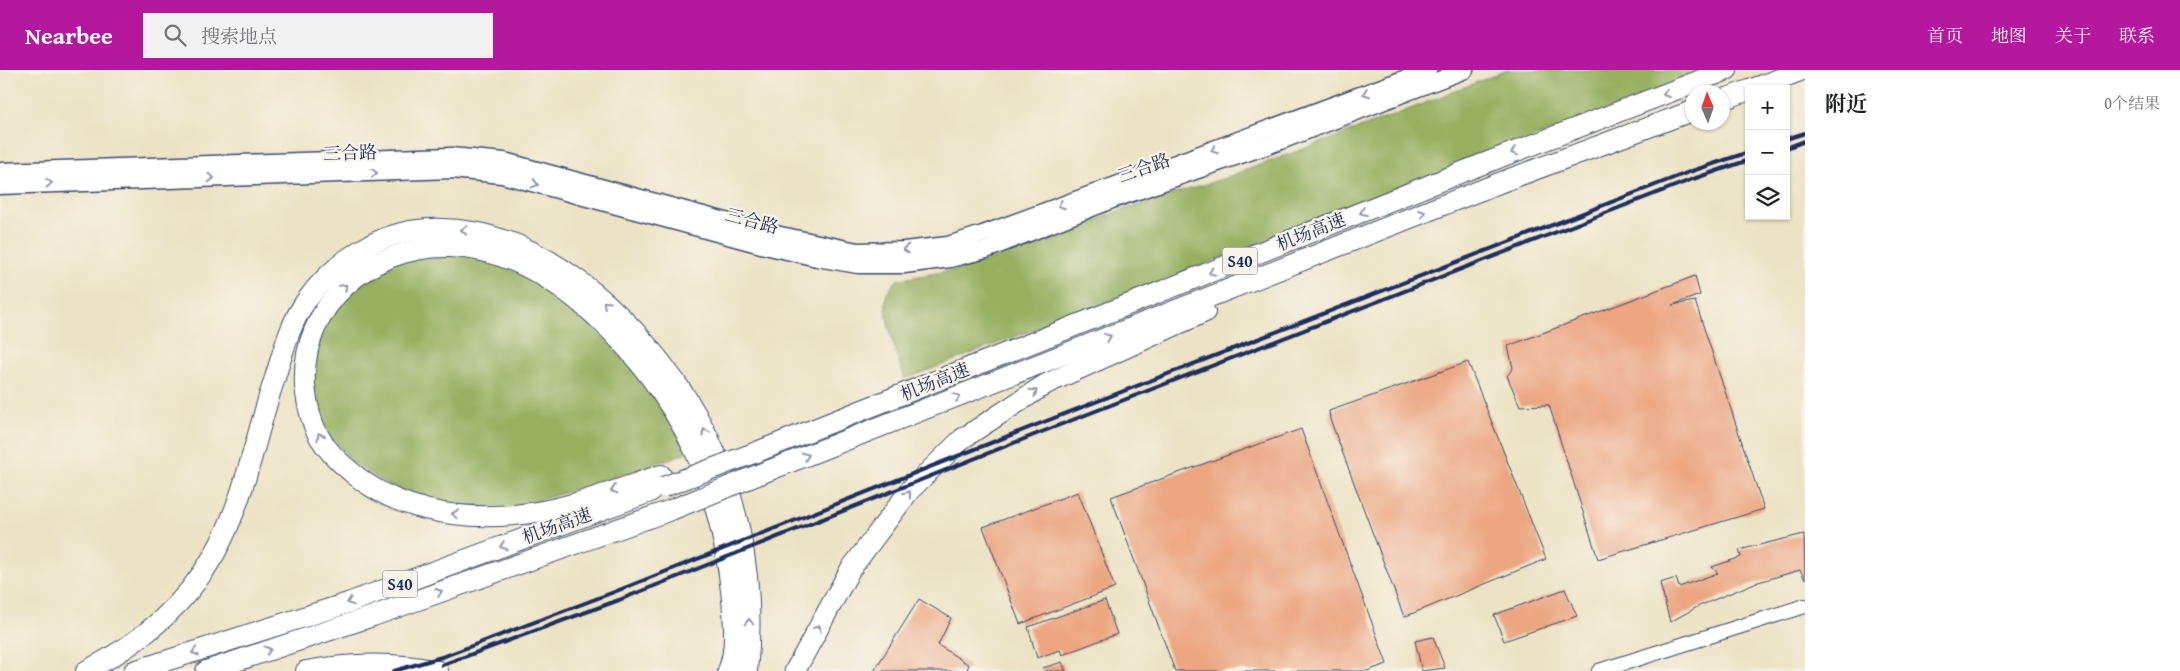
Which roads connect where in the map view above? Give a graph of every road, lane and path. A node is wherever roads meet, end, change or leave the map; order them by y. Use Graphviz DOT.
graph roads {
  1 [pos="1428,70"];
  2 [pos="1465,70"];
  3 [pos="1727,70"];
  4 [pos="1803,70"];
  5 [pos="1761,85"];
  6 [pos="1745,91"];
  7 [pos="1730,97"];
  8 [pos="1685,114"];
  9 [pos="0,172"];
  10 [pos="0,186"];
  11 [pos="1383,229"];
  12 [pos="662,481"];
  13 [pos="1805,606"];
  14 [pos="86,671"];
  15 [pos="134,671"];
  16 [pos="206,671"];
  17 [pos="306,671"];
  18 [pos="438,671"];
  19 [pos="728,671"];
  20 [pos="748,671"];
  21 [pos="794,671"];
  22 [pos="1599,671"];
  1 -- 9 [label="main road, 三合路, one-way"];
  10 -- 2 [label="main road, 三合路, one-way"];
  3 -- 12 [label="highway, 机场高速 / S40, one-way, bridge"];
  4 -- 5 [label="highway"];
  6 -- 7 [label="highway"];
  11 -- 8 [label="highway, 机场高速 / S40, one-way"];
  16 -- 11 [label="highway, 机场高速 / S40, one-way, bridge"];
  21 -- 11 [label="highway, one-way"];
  12 -- 15 [label="highway, 机场高速 / S40, one-way"];
  12 -- 19 [label="highway, one-way"];
  13 -- 22 [label="street"];
  20 -- 14 [label="highway, one-way"];
  17 -- 18 [label="highway"];
}
